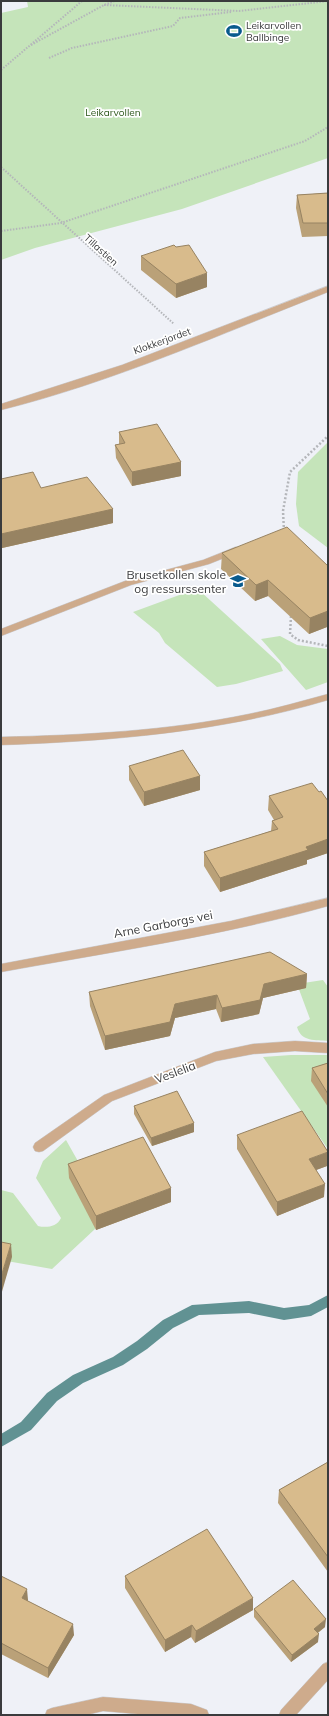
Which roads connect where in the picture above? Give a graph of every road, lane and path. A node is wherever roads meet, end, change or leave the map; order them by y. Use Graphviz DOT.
graph roads {
  1 [pos="82,1"];
  2 [pos="115,1"];
  3 [pos="328,1"];
  4 [pos="104,4"];
  5 [pos="239,11"];
  6 [pos="25,48"];
  7 [pos="49,58"];
  8 [pos="1,70"];
  9 [pos="328,127"];
  10 [pos="1,167"];
  11 [pos="61,223"];
  12 [pos="1,231"];
  13 [pos="328,289"];
  14 [pos="194,341"];
  15 [pos="1,407"];
  16 [pos="328,436"];
  17 [pos="284,531"];
  18 [pos="292,608"];
  19 [pos="1,633"];
  20 [pos="328,646"];
  21 [pos="328,697"];
  22 [pos="1,741"];
  23 [pos="328,902"];
  24 [pos="1,968"];
  25 [pos="328,1048"];
  26 [pos="39,1147"];
  27 [pos="328,1669"];
  28 [pos="52,1715"];
  29 [pos="202,1715"];
  30 [pos="286,1715"];
  1 -- 6 [label="path"];
  2 -- 4 [label="path"];
  3 -- 5 [label="path"];
  4 -- 5 [label="path"];
  4 -- 6 [label="path"];
  5 -- 7 [label="path"];
  6 -- 8 [label="path"];
  9 -- 11 [label="path"];
  10 -- 11 [label="path, Tillastien"];
  11 -- 12 [label="path"];
  11 -- 14 [label="path, Tillastien"];
  13 -- 14 [label="street, Klokkerjordet"];
  14 -- 15 [label="street, Klokkerjordet"];
  16 -- 17 [label="path"];
  17 -- 19 [label="street"];
  18 -- 20 [label="path"];
  21 -- 22 [label="street"];
  23 -- 24 [label="street, Arne Garborgs vei"];
  25 -- 26 [label="street, Veslelia"];
  27 -- 30 [label="street"];
  28 -- 29 [label="street"];
}
